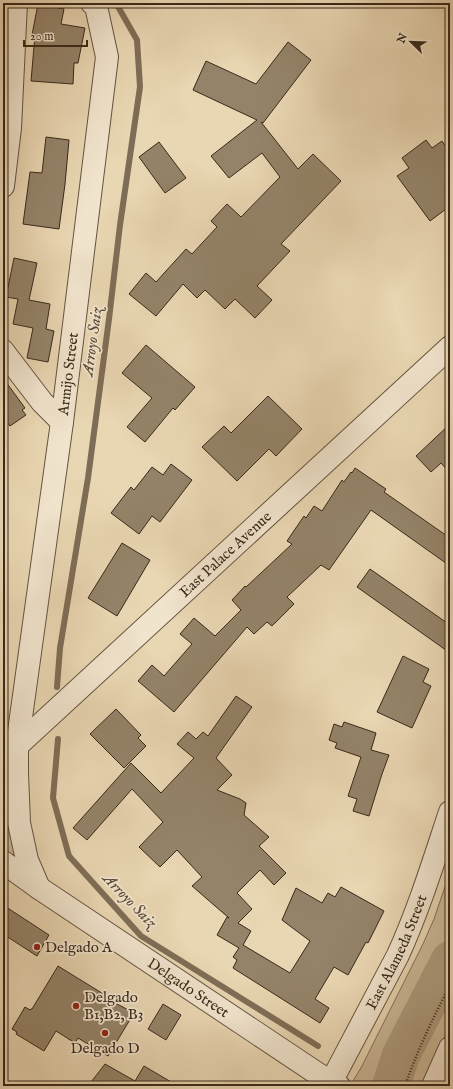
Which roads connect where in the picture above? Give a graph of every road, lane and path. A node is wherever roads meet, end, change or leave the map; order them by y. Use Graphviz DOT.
graph roads {
  1 [pos="16,3"];
  2 [pos="92,3"];
  3 [pos="3,186"];
  4 [pos="450,347"];
  5 [pos="3,351"];
  6 [pos="62,422"];
  7 [pos="18,746"];
  8 [pos="3,764"];
  9 [pos="450,812"];
  10 [pos="3,862"];
  11 [pos="38,888"];
  12 [pos="450,985"];
  13 [pos="450,1048"];
  14 [pos="333,1085"];
  15 [pos="405,1086"];
  16 [pos="433,1086"];
  1 -- 3 [label="street"];
  2 -- 6 [label="street, Armijo Street"];
  4 -- 7 [label="street, East Palace Avenue"];
  5 -- 6 [label="street"];
  6 -- 7 [label="street, Armijo Street"];
  7 -- 8 [label="street, East Palace Avenue"];
  7 -- 11 [label="street"];
  9 -- 14 [label="street, East Alameda Street"];
  10 -- 11 [label="street, Delgado Street"];
  11 -- 14 [label="street, Delgado Street"];
  12 -- 15 [label="path"];
  13 -- 16 [label="street"];
}
